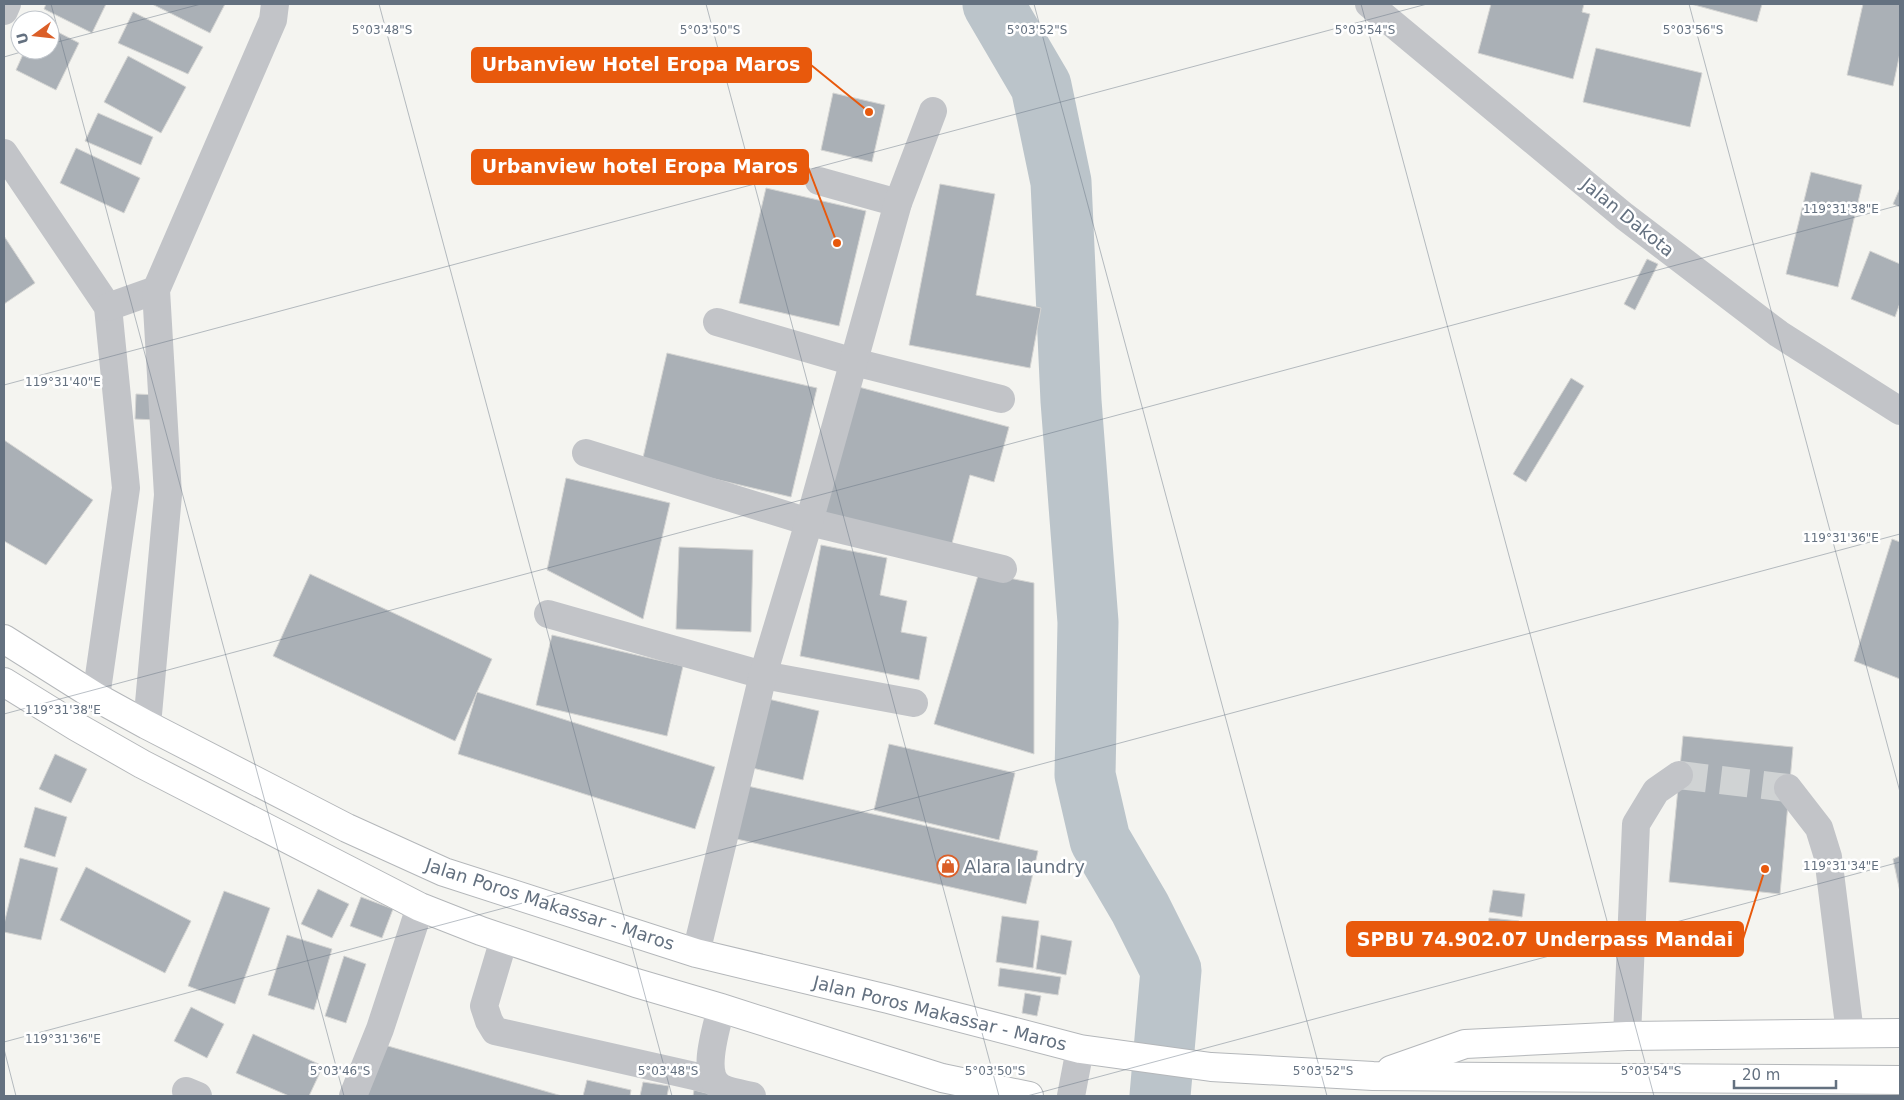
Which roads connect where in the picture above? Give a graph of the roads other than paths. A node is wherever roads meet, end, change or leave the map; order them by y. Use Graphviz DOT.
graph roads {
  1 [pos="7,4"];
  2 [pos="275,4"];
  3 [pos="1369,4"];
  4 [pos="4,11"];
  5 [pos="933,111"];
  6 [pos="4,153"];
  7 [pos="819,181"];
  8 [pos="898,203"];
  9 [pos="156,290"];
  10 [pos="108,307"];
  11 [pos="717,322"];
  12 [pos="854,362"];
  13 [pos="1001,399"];
  14 [pos="1900,411"];
  15 [pos="586,453"];
  16 [pos="126,488"];
  17 [pos="168,495"];
  18 [pos="809,522"];
  19 [pos="1003,570"];
  20 [pos="548,614"];
  21 [pos="4,639"];
  22 [pos="763,675"];
  23 [pos="4,682"];
  24 [pos="96,697"];
  25 [pos="914,703"];
  26 [pos="147,725"];
  27 [pos="1679,775"];
  28 [pos="1788,788"];
  29 [pos="420,907"];
  30 [pos="504,939"];
  31 [pos="696,953"];
  32 [pos="721,1008"];
  33 [pos="1850,1032"];
  34 [pos="1900,1033"];
  35 [pos="1627,1036"];
  36 [pos="1080,1049"];
  37 [pos="1373,1076"];
  38 [pos="712,1080"];
  39 [pos="1900,1080"];
  40 [pos="353,1096"];
  41 [pos="752,1096"];
  42 [pos="1030,1096"];
  43 [pos="1071,1096"];
  1 -- 4 [label="street"];
  2 -- 9 [label="street"];
  3 -- 14 [label="street, Jalan Dakota"];
  5 -- 8 [label="street"];
  6 -- 10 [label="street"];
  7 -- 8 [label="street"];
  8 -- 12 [label="street"];
  9 -- 10 [label="street"];
  9 -- 17 [label="street"];
  10 -- 16 [label="street"];
  11 -- 12 [label="street"];
  12 -- 13 [label="street"];
  12 -- 18 [label="street"];
  15 -- 18 [label="street"];
  16 -- 17 [label="street"];
  16 -- 24 [label="street"];
  17 -- 26 [label="street"];
  18 -- 19 [label="street"];
  18 -- 22 [label="street"];
  20 -- 22 [label="street"];
  21 -- 24 [label="highway, Jalan Poros Makassar - Maros"];
  22 -- 25 [label="street"];
  22 -- 31 [label="street"];
  23 -- 29 [label="highway"];
  24 -- 26 [label="highway, Jalan Poros Makassar - Maros"];
  26 -- 31 [label="highway, Jalan Poros Makassar - Maros"];
  27 -- 35 [label="street"];
  28 -- 33 [label="street"];
  29 -- 30 [label="highway"];
  29 -- 40 [label="street"];
  30 -- 32 [label="highway"];
  30 -- 38 [label="street"];
  31 -- 36 [label="highway, Jalan Poros Makassar - Maros"];
  32 -- 38 [label="street"];
  32 -- 42 [label="highway"];
  33 -- 34 [label="highway"];
  33 -- 35 [label="highway"];
  35 -- 37 [label="highway"];
  36 -- 37 [label="highway, Jalan Poros Makassar - Maros"];
  36 -- 43 [label="street"];
  37 -- 39 [label="highway, Jalan Poros Makassar - Maros"];
  38 -- 41 [label="street"];
}
